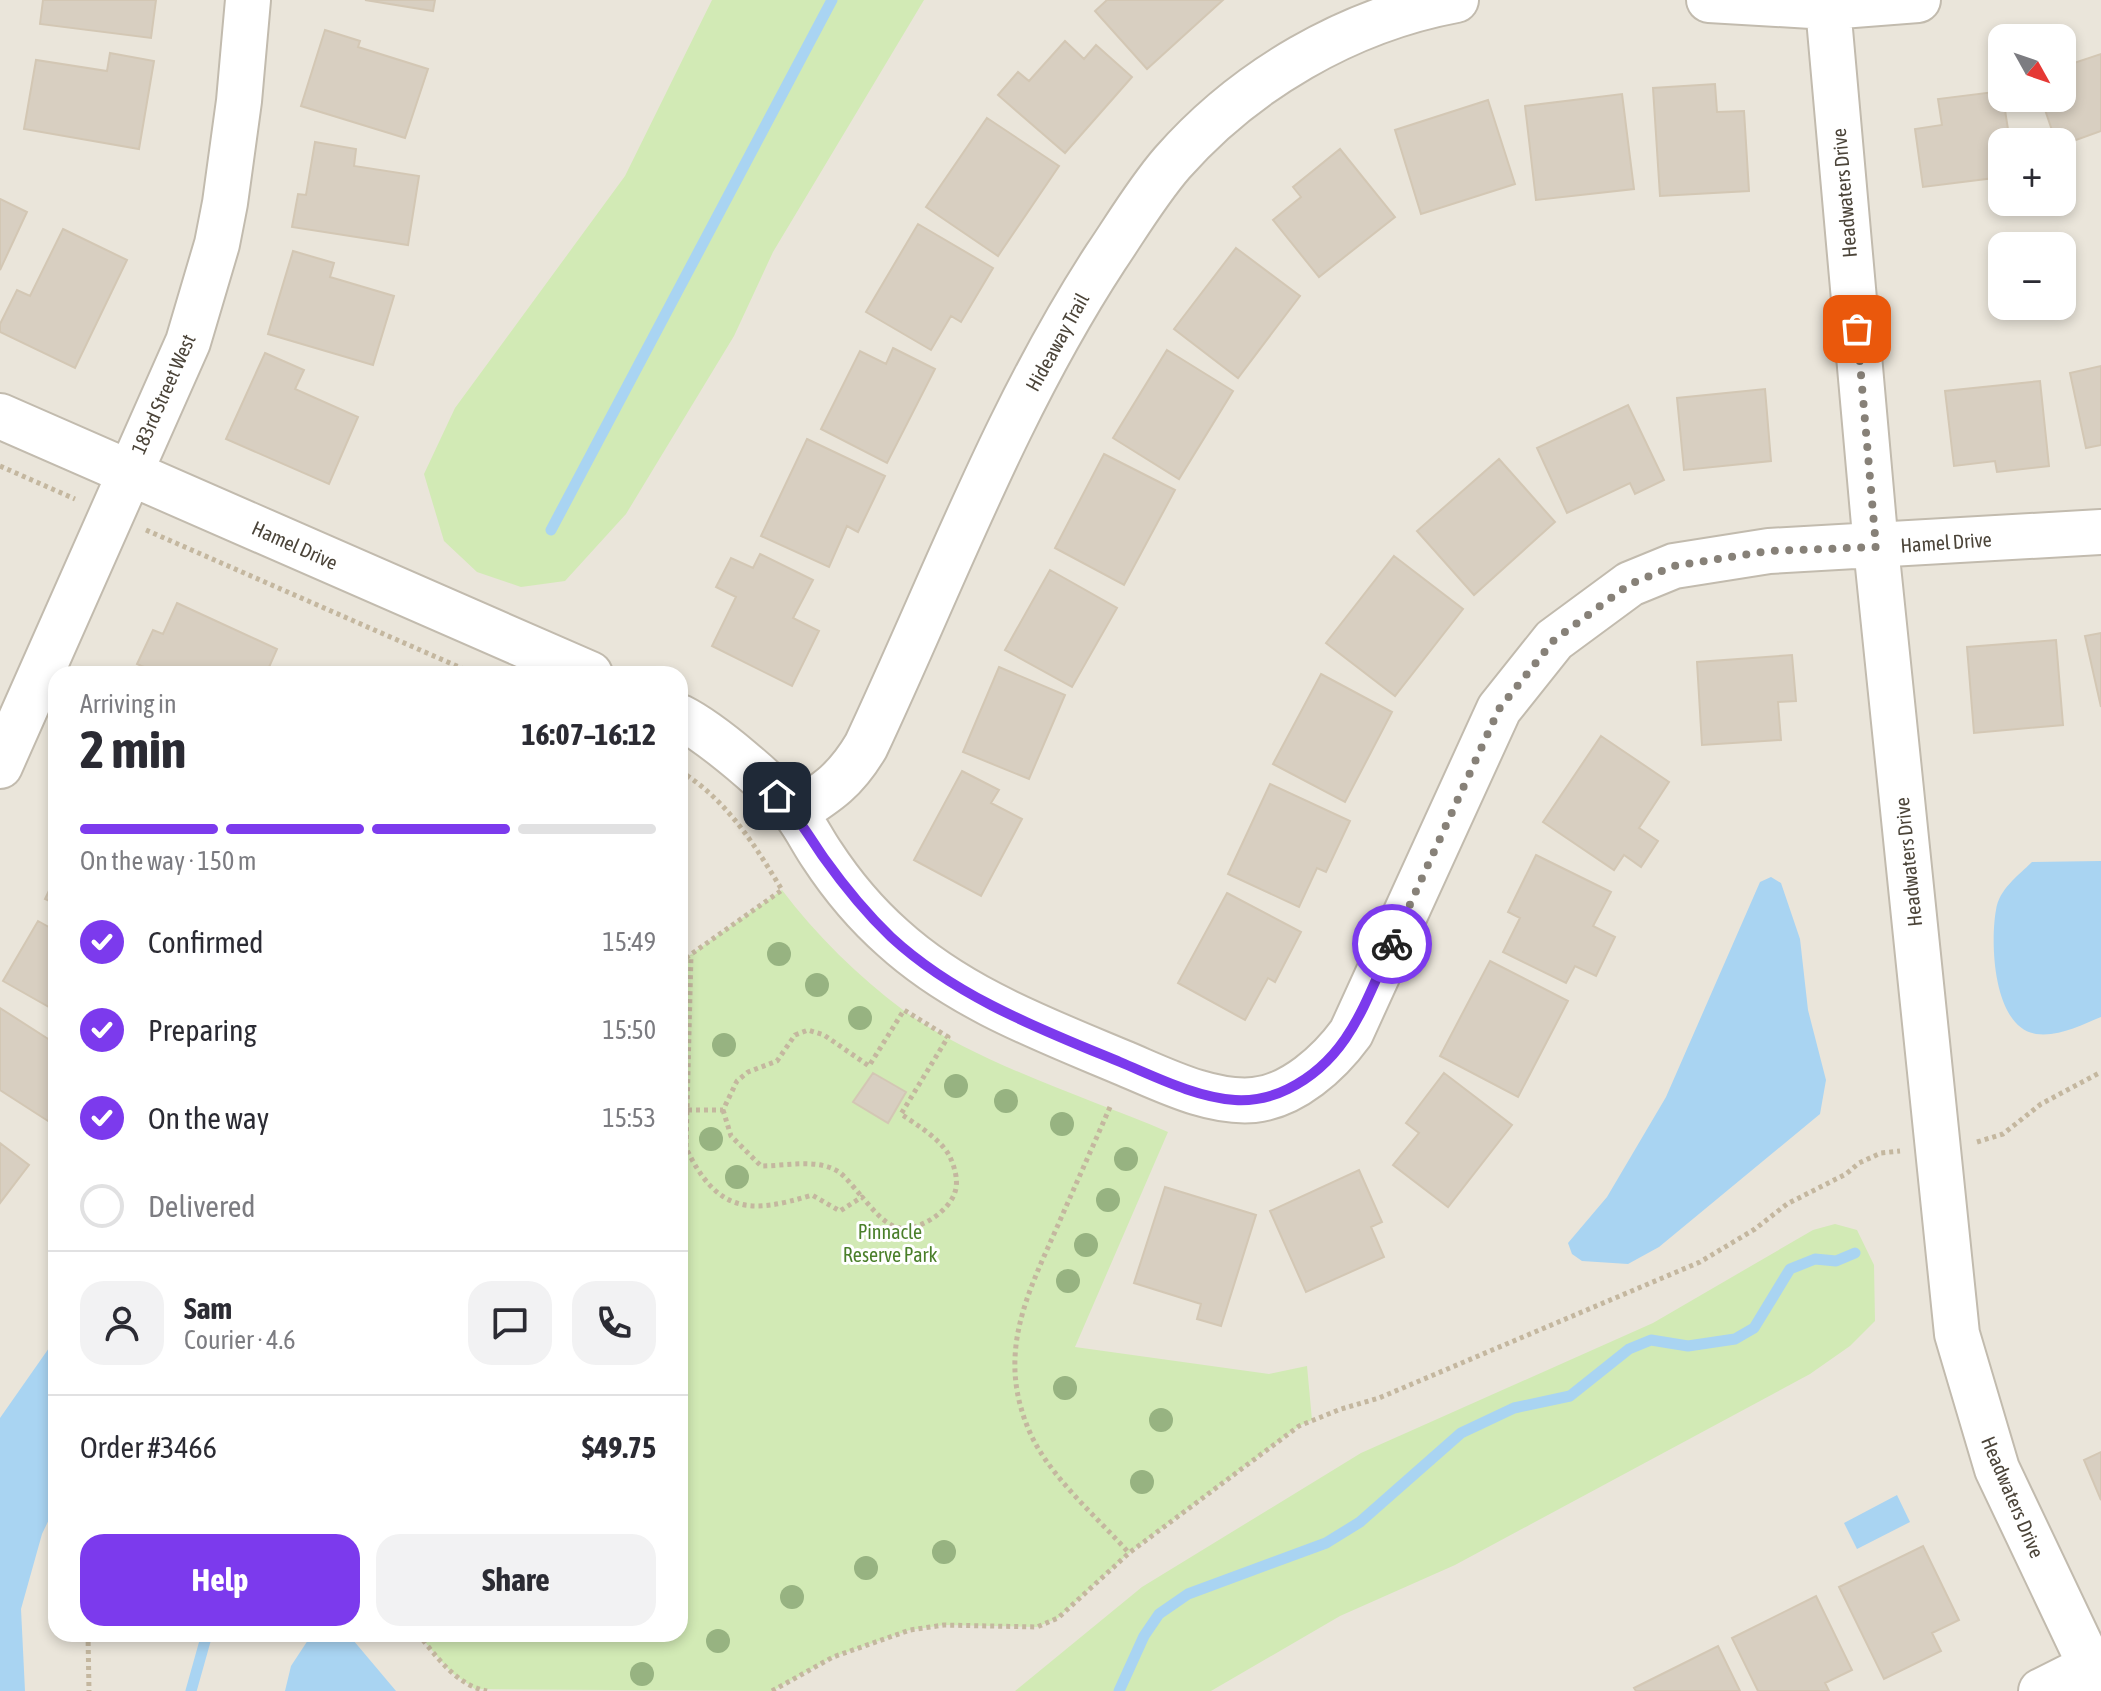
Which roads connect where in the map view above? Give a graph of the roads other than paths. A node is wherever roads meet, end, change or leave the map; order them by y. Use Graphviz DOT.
graph roads {
  1 [pos="248,0"];
  2 [pos="1456,0"];
  3 [pos="1709,0"];
  4 [pos="1918,0"];
  5 [pos="1828,7"];
  6 [pos="0,416"];
  7 [pos="129,472"];
  8 [pos="2101,532"];
  9 [pos="1876,547"];
  10 [pos="572,666"];
  11 [pos="688,722"];
  12 [pos="0,766"];
  13 [pos="795,813"];
  14 [pos="2097,1672"];
  15 [pos="2041,1691"];
  1 -- 7 [label="street, 183rd Street West"];
  2 -- 13 [label="street, Hideaway Trail"];
  3 -- 5 [label="street"];
  4 -- 5 [label="street"];
  5 -- 9 [label="street, Headwaters Drive"];
  6 -- 7 [label="street, Hamel Drive"];
  7 -- 10 [label="street, Hamel Drive"];
  7 -- 12 [label="street, 183rd Street West"];
  8 -- 9 [label="street, Hamel Drive"];
  9 -- 13 [label="street, Hamel Drive"];
  9 -- 14 [label="street, Headwaters Drive"];
  11 -- 13 [label="street, Hamel Drive"];
  14 -- 15 [label="street"];
}
